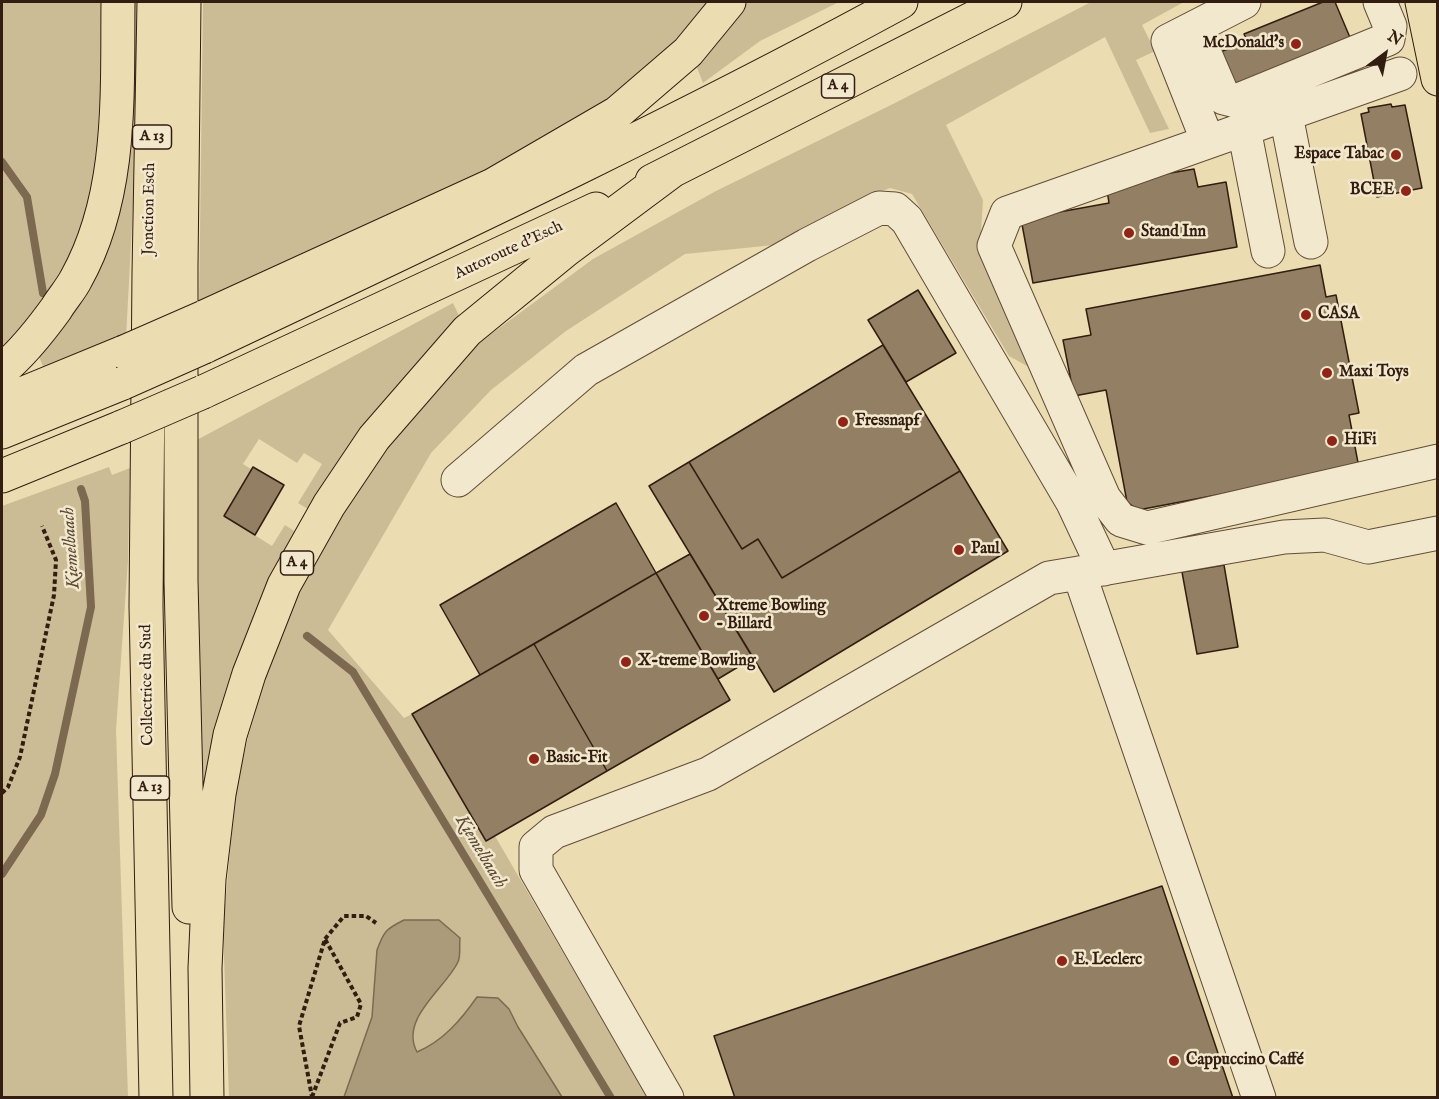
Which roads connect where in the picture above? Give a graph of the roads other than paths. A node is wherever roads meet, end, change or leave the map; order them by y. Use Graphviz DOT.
graph roads {
  1 [pos="118,2"];
  2 [pos="154,2"];
  3 [pos="184,2"];
  4 [pos="729,2"];
  5 [pos="901,2"];
  6 [pos="1005,2"];
  7 [pos="1244,2"];
  8 [pos="1380,2"];
  9 [pos="1422,2"];
  10 [pos="1194,28"];
  11 [pos="1400,74"];
  12 [pos="1437,80"];
  13 [pos="1286,115"];
  14 [pos="1244,129"];
  15 [pos="1208,142"];
  16 [pos="672,171"];
  17 [pos="1311,242"];
  18 [pos="1268,251"];
  19 [pos="149,273"];
  20 [pos="204,332"];
  21 [pos="124,367"];
  22 [pos="2,370"];
  23 [pos="2,402"];
  24 [pos="2,432"];
  25 [pos="1437,460"];
  26 [pos="2,476"];
  27 [pos="458,480"];
  28 [pos="1437,533"];
  29 [pos="1092,571"];
  30 [pos="156,1098"];
  31 [pos="197,1098"];
  32 [pos="207,1098"];
  33 [pos="667,1098"];
  34 [pos="1259,1098"];
  1 -- 22 [label="main road"];
  2 -- 19 [label="main road, Jonction Esch / A 13"];
  3 -- 31 [label="main road"];
  4 -- 20 [label="main road"];
  5 -- 20 [label="main road"];
  6 -- 16 [label="main road, Autoroute d'Esch / A 4"];
  7 -- 10 [label="lane"];
  8 -- 10 [label="lane"];
  9 -- 12 [label="main road"];
  10 -- 15 [label="lane"];
  11 -- 13 [label="lane"];
  13 -- 14 [label="lane"];
  13 -- 17 [label="lane"];
  14 -- 15 [label="lane"];
  14 -- 18 [label="lane"];
  15 -- 25 [label="lane"];
  16 -- 26 [label="main road, Autoroute d'Esch / A 4, bridge"];
  16 -- 32 [label="main road, A 4"];
  19 -- 30 [label="main road, Collectrice du Sud / A 13"];
  20 -- 21 [label="main road, bridge"];
  21 -- 23 [label="main road"];
  21 -- 24 [label="main road"];
  27 -- 29 [label="lane"];
  28 -- 29 [label="lane"];
  29 -- 33 [label="lane"];
  29 -- 34 [label="lane"];
}
